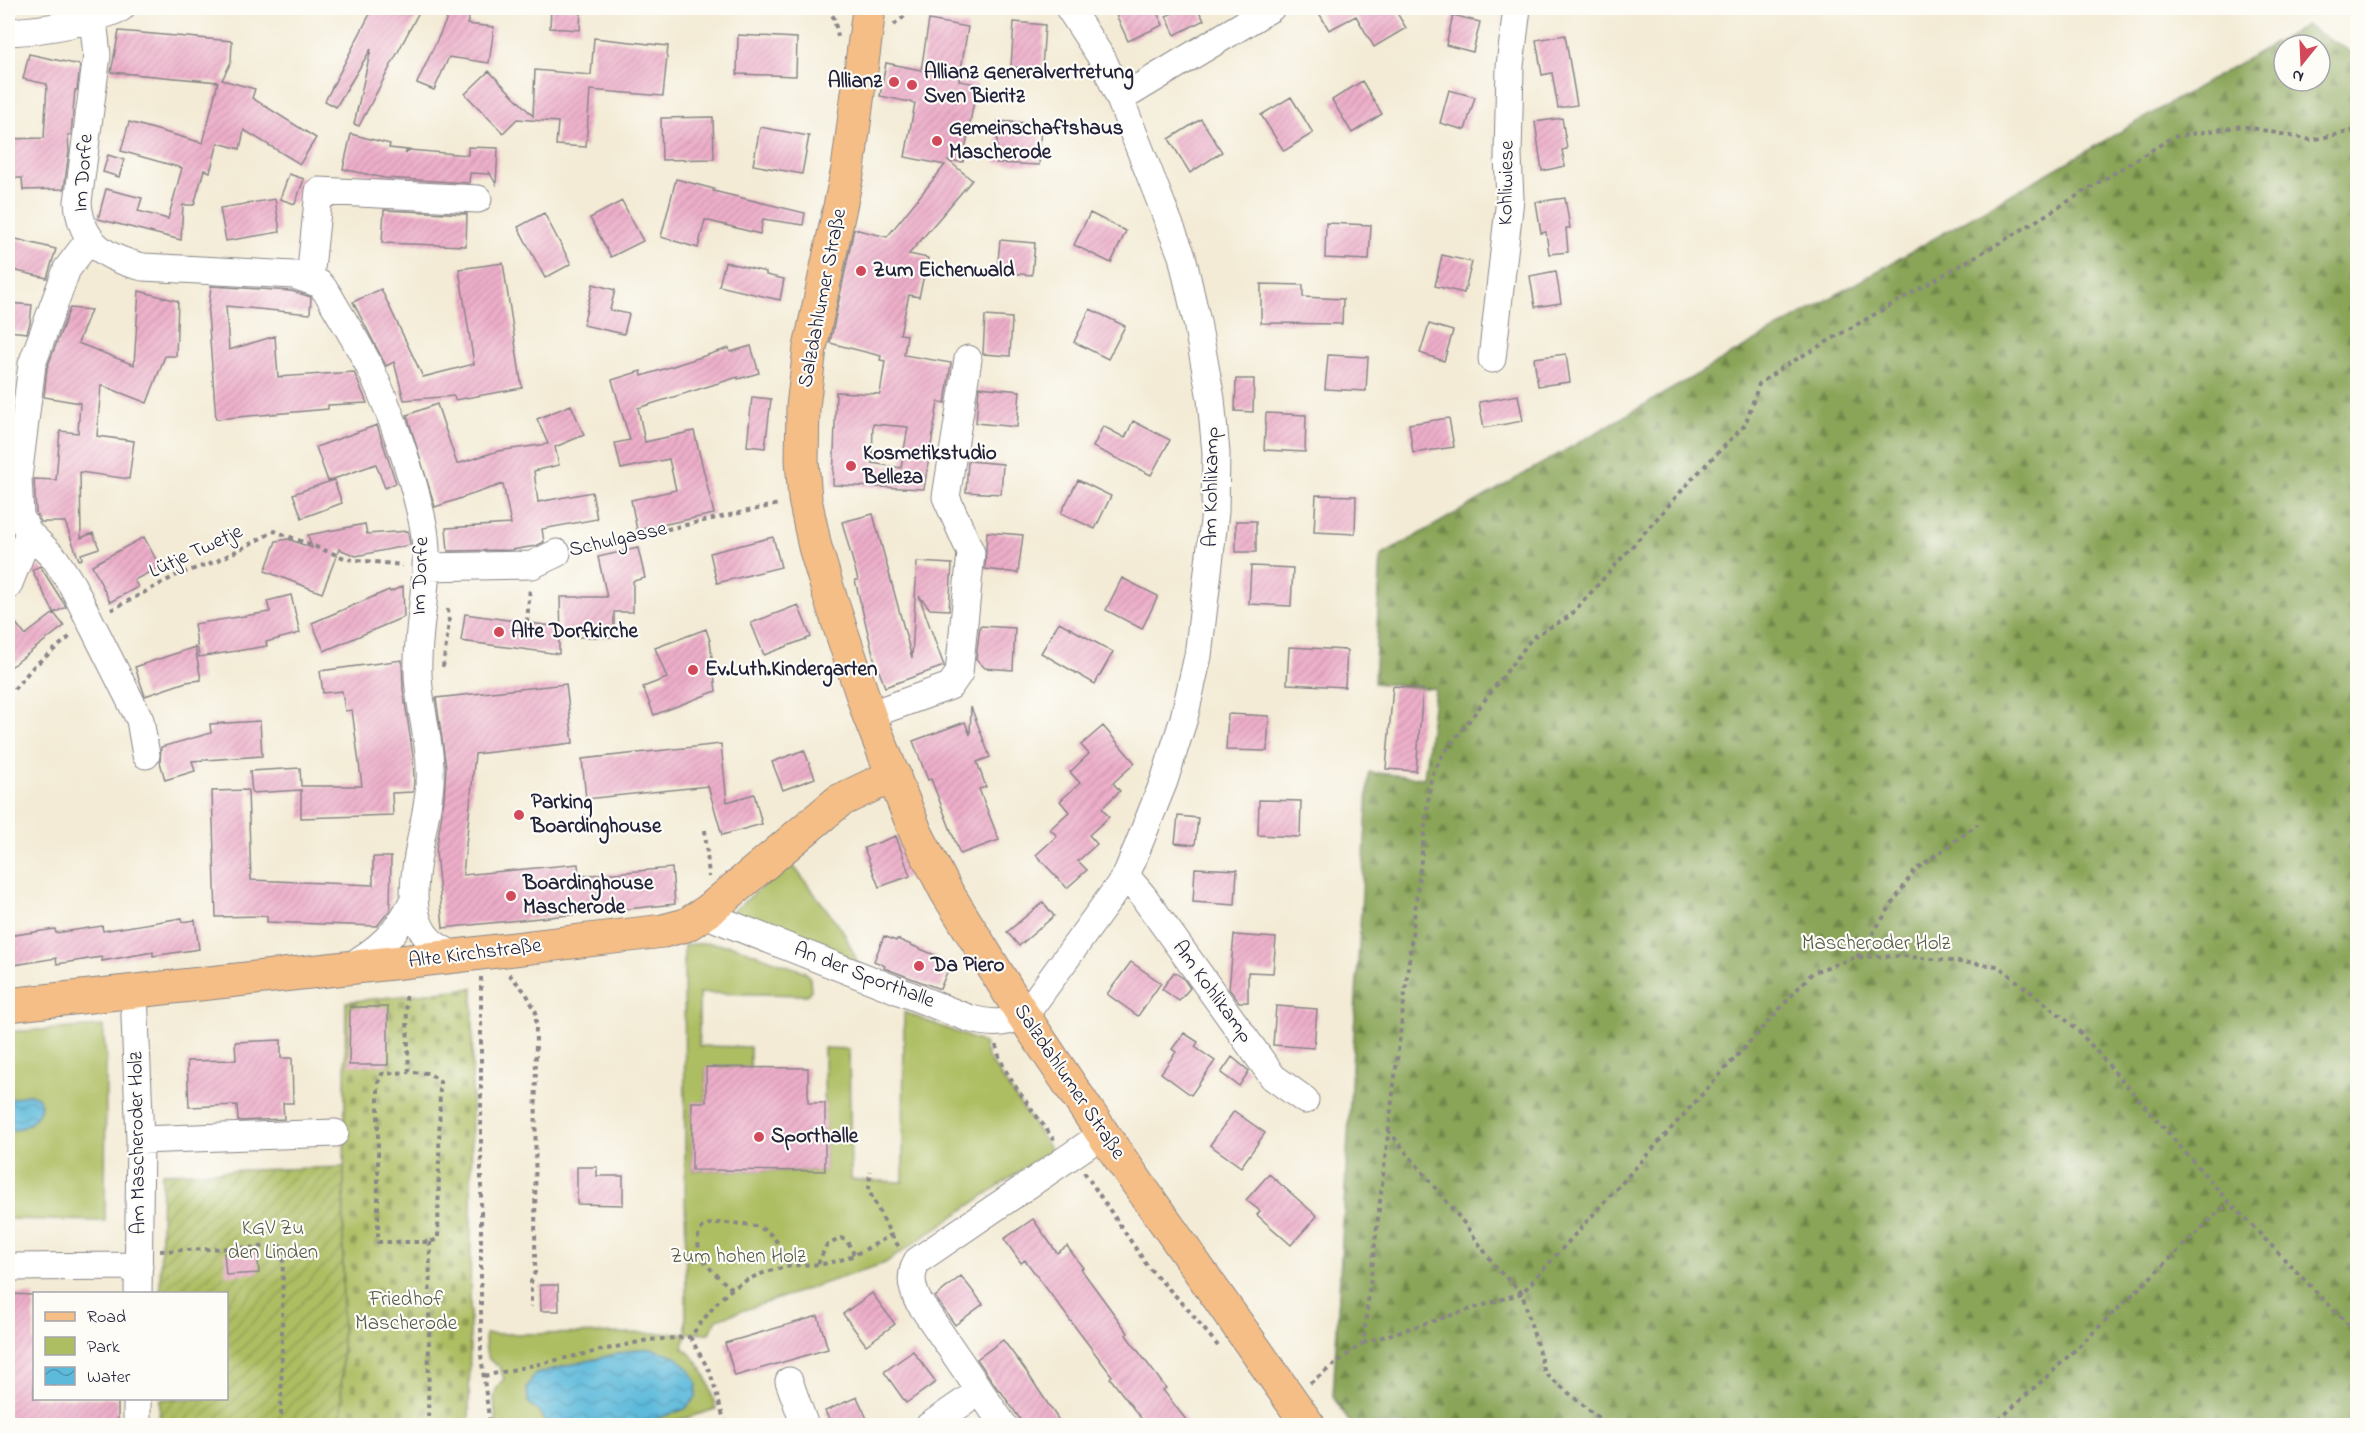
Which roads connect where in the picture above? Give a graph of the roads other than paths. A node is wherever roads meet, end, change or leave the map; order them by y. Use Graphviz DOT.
graph roads {
  1 [pos="120,8"];
  2 [pos="1069,8"];
  3 [pos="1271,8"];
  4 [pos="1517,8"];
  5 [pos="870,11"];
  6 [pos="93,19"];
  7 [pos="8,32"];
  8 [pos="1120,99"];
  9 [pos="478,199"];
  10 [pos="89,240"];
  11 [pos="310,279"];
  12 [pos="968,359"];
  13 [pos="1492,359"];
  14 [pos="29,533"];
  15 [pos="557,553"];
  16 [pos="426,567"];
  17 [pos="8,586"];
  18 [pos="869,715"];
  19 [pos="146,755"];
  20 [pos="894,775"];
  21 [pos="1126,876"];
  22 [pos="414,901"];
  23 [pos="714,907"];
  24 [pos="480,954"];
  25 [pos="346,969"];
  26 [pos="134,993"];
  27 [pos="8,1005"];
  28 [pos="1023,1015"];
  29 [pos="1305,1100"];
  30 [pos="334,1133"];
  31 [pos="1103,1134"];
  32 [pos="140,1140"];
  33 [pos="139,1258"];
  34 [pos="8,1267"];
  35 [pos="138,1292"];
  36 [pos="789,1381"];
  37 [pos="980,1391"];
  38 [pos="137,1400"];
  39 [pos="137,1425"];
  40 [pos="805,1425"];
  41 [pos="929,1425"];
  42 [pos="1004,1425"];
  43 [pos="1309,1425"];
  1 -- 6 [label="street"];
  2 -- 8 [label="street, Am Kohlikamp"];
  3 -- 8 [label="street"];
  4 -- 13 [label="street, Kohliwiese"];
  5 -- 18 [label="main road, Salzdahlumer Straße"];
  6 -- 7 [label="street"];
  6 -- 10 [label="street, Im Dorfe"];
  8 -- 21 [label="street, Am Kohlikamp"];
  9 -- 11 [label="street"];
  10 -- 11 [label="street, Im Dorfe"];
  10 -- 14 [label="street"];
  11 -- 16 [label="street, Im Dorfe"];
  12 -- 18 [label="street"];
  14 -- 17 [label="street"];
  14 -- 19 [label="street"];
  15 -- 16 [label="street, Schulgasse"];
  16 -- 22 [label="street, Im Dorfe"];
  18 -- 20 [label="main road, Salzdahlumer Straße"];
  20 -- 23 [label="main road, Alte Kirchstraße"];
  20 -- 28 [label="main road, Salzdahlumer Straße"];
  21 -- 28 [label="street, Am Kohlikamp"];
  21 -- 29 [label="street, Am Kohlikamp"];
  22 -- 24 [label="street, Im Dorfe"];
  22 -- 25 [label="street, Im Dorfe"];
  23 -- 24 [label="main road, Alte Kirchstraße"];
  23 -- 28 [label="street, An der Sporthalle"];
  24 -- 25 [label="main road, Alte Kirchstraße"];
  25 -- 26 [label="main road, Alte Kirchstraße"];
  26 -- 27 [label="main road, Alte Kirchstraße"];
  26 -- 32 [label="street, Am Mascheroder Holz"];
  28 -- 31 [label="main road, Salzdahlumer Straße"];
  30 -- 32 [label="street"];
  31 -- 37 [label="street"];
  31 -- 43 [label="main road, Salzdahlumer Straße"];
  32 -- 33 [label="street, Am Mascheroder Holz"];
  33 -- 34 [label="street"];
  33 -- 35 [label="street, Am Mascheroder Holz"];
  36 -- 40 [label="street"];
  37 -- 41 [label="street"];
  37 -- 42 [label="street"];
  38 -- 39 [label="street"];
}
